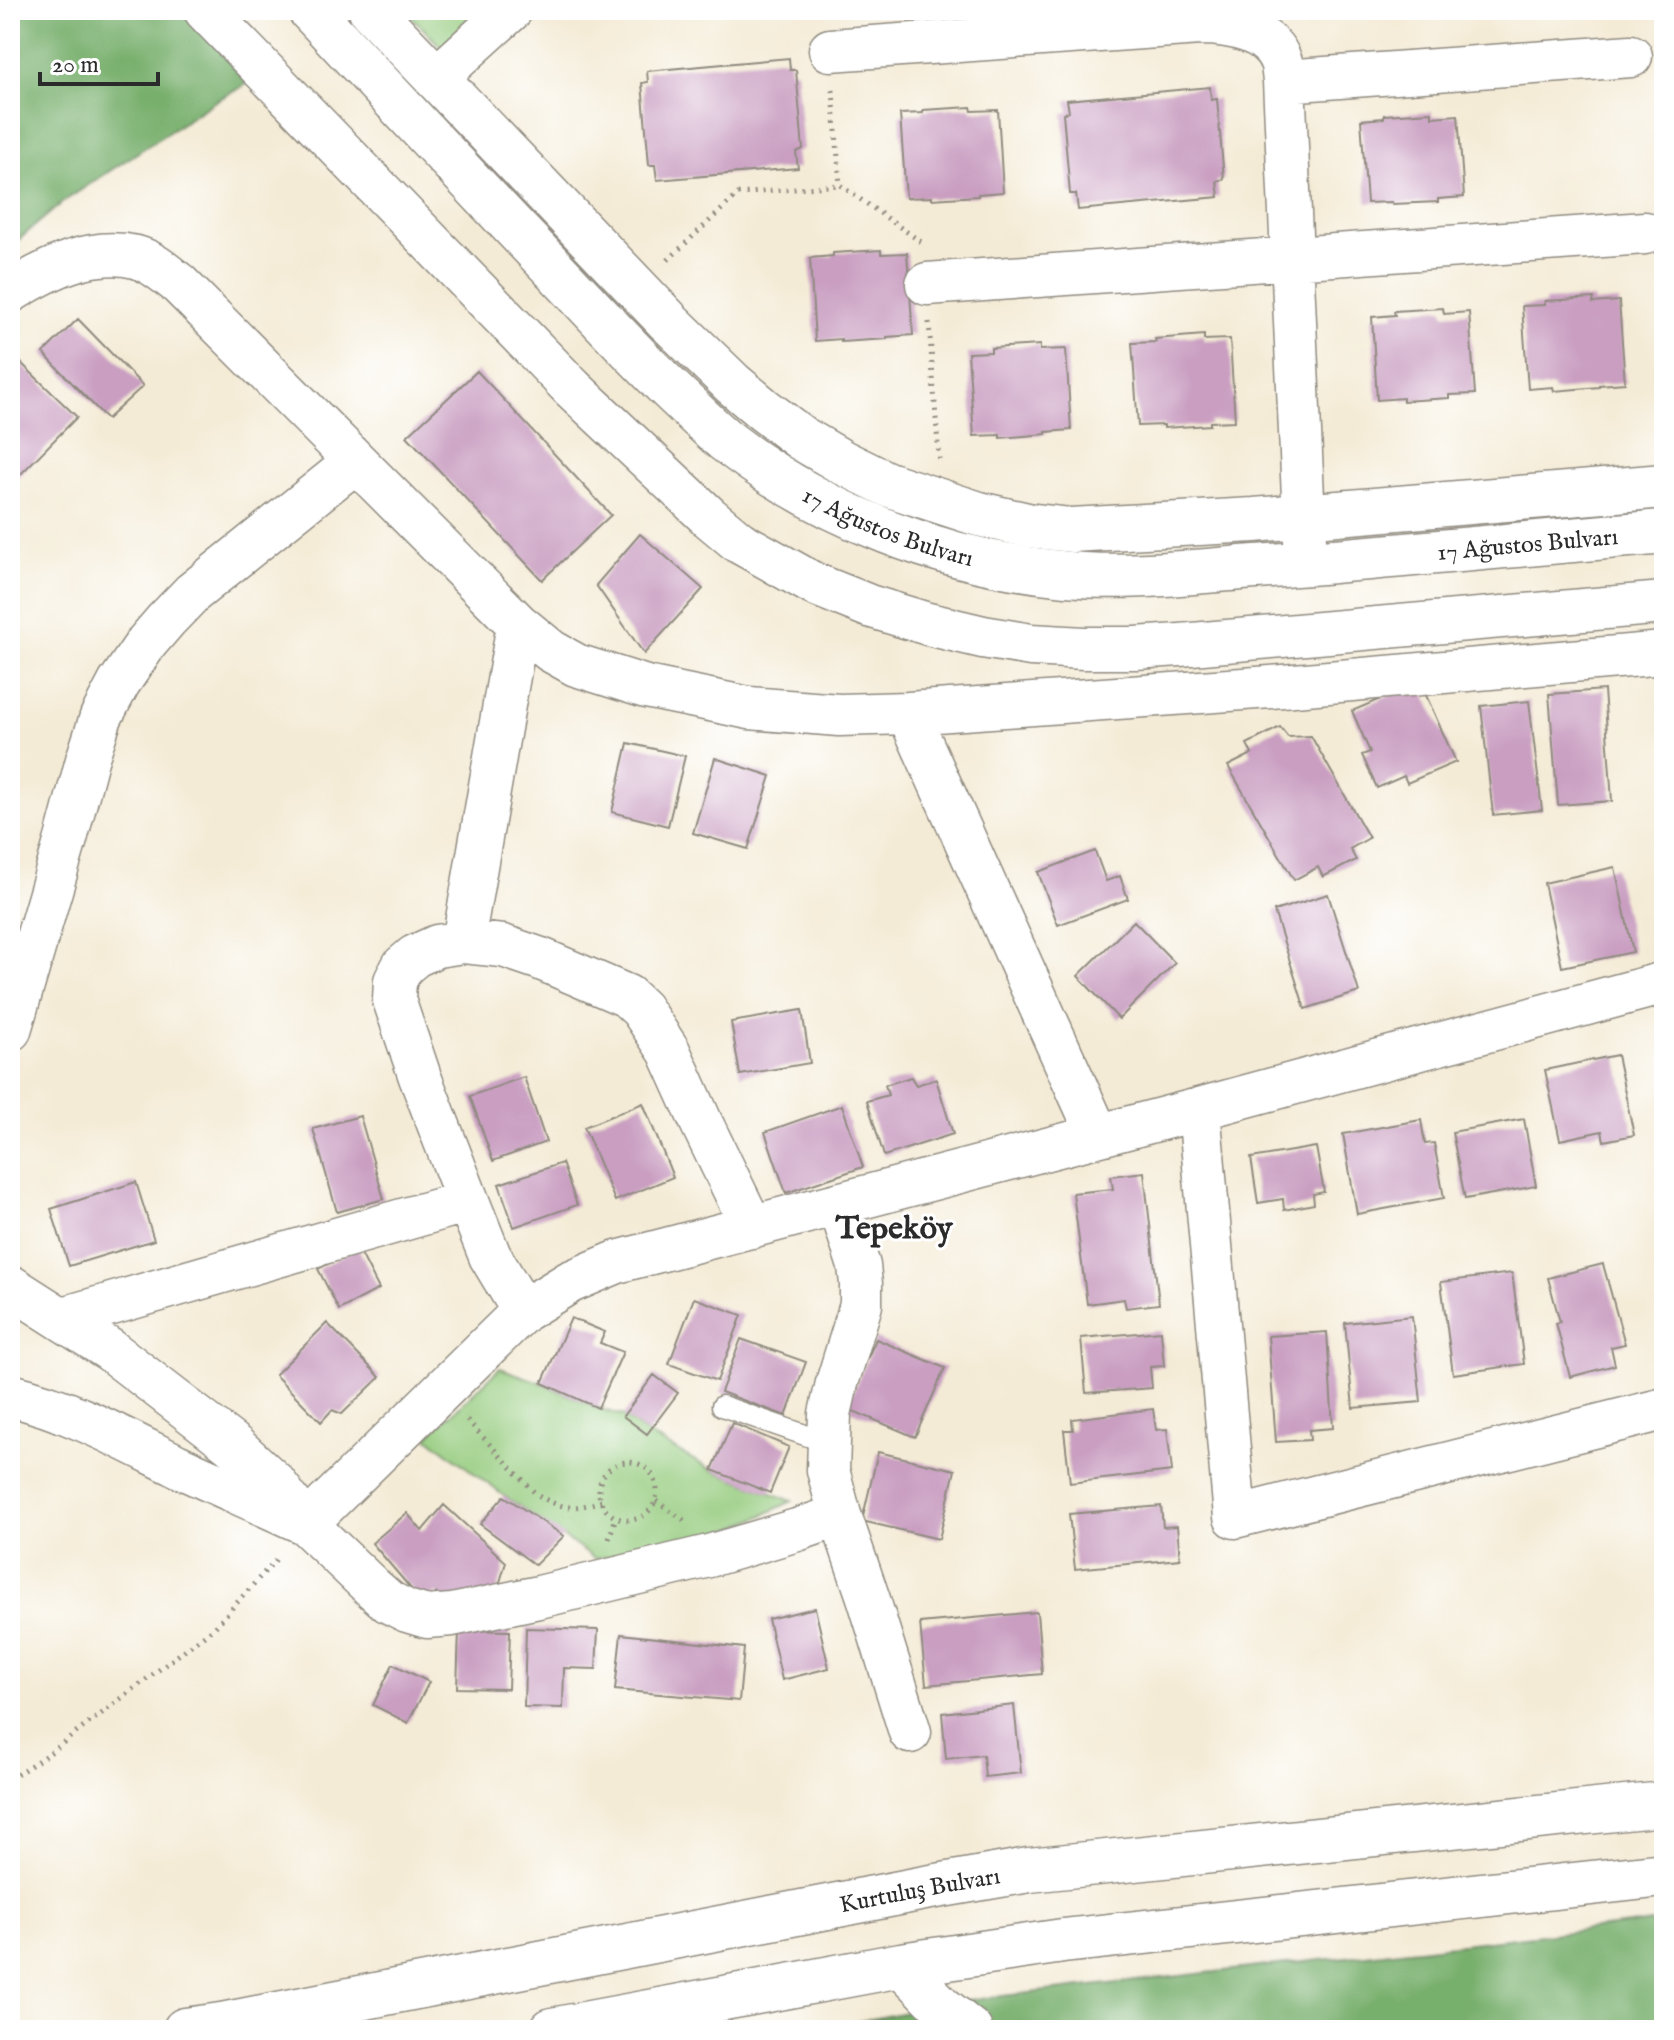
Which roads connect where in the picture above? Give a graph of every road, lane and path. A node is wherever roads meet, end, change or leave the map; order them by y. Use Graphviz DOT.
graph roads {
  1 [pos="205,10"];
  2 [pos="310,10"];
  3 [pos="371,10"];
  4 [pos="511,10"];
  5 [pos="830,50"];
  6 [pos="1631,56"];
  7 [pos="436,78"];
  8 [pos="1284,81"];
  9 [pos="840,185"];
  10 [pos="1645,233"];
  11 [pos="1293,258"];
  12 [pos="657,271"];
  13 [pos="927,284"];
  14 [pos="10,292"];
  15 [pos="355,462"];
  16 [pos="939,462"];
  17 [pos="1664,486"];
  18 [pos="1305,516"];
  19 [pos="1664,532"];
  20 [pos="1306,563"];
  21 [pos="1664,603"];
  22 [pos="518,624"];
  23 [pos="1664,653"];
  24 [pos="908,713"];
  25 [pos="463,942"];
  26 [pos="1664,983"];
  27 [pos="10,1030"];
  28 [pos="1199,1109"];
  29 [pos="1098,1135"];
  30 [pos="468,1201"];
  31 [pos="839,1204"];
  32 [pos="752,1227"];
  33 [pos="10,1286"];
  34 [pos="523,1311"];
  35 [pos="63,1318"];
  36 [pos="441,1392"];
  37 [pos="10,1395"];
  38 [pos="722,1406"];
  39 [pos="1664,1409"];
  40 [pos="828,1443"];
  41 [pos="602,1501"];
  42 [pos="840,1515"];
  43 [pos="306,1524"];
  44 [pos="910,1732"];
  45 [pos="10,1779"];
  46 [pos="1664,1804"];
  47 [pos="1664,1875"];
  48 [pos="901,1965"];
  49 [pos="185,2030"];
  50 [pos="552,2030"];
  51 [pos="971,2030"];
  1 -- 21 [label="street"];
  2 -- 20 [label="main road, 17 Ağustos Bulvarı"];
  3 -- 7 [label="main road, 17 Ağustos Bulvarı"];
  4 -- 7 [label="street"];
  5 -- 8 [label="street"];
  5 -- 9 [label="path"];
  6 -- 8 [label="street"];
  7 -- 18 [label="main road, 17 Ağustos Bulvarı"];
  8 -- 11 [label="street"];
  9 -- 12 [label="path"];
  9 -- 13 [label="path"];
  10 -- 11 [label="street"];
  11 -- 13 [label="street"];
  11 -- 18 [label="street"];
  13 -- 16 [label="path"];
  14 -- 15 [label="street"];
  15 -- 22 [label="street"];
  15 -- 27 [label="street"];
  17 -- 18 [label="main road, 17 Ağustos Bulvarı"];
  18 -- 20 [label="street"];
  19 -- 20 [label="main road, 17 Ağustos Bulvarı"];
  22 -- 24 [label="street"];
  22 -- 25 [label="street"];
  23 -- 24 [label="street"];
  24 -- 29 [label="street"];
  25 -- 30 [label="street"];
  25 -- 32 [label="street"];
  26 -- 28 [label="street"];
  28 -- 29 [label="street"];
  28 -- 39 [label="street"];
  29 -- 31 [label="street"];
  30 -- 34 [label="street"];
  30 -- 35 [label="street"];
  31 -- 32 [label="street"];
  31 -- 40 [label="street"];
  32 -- 34 [label="street"];
  33 -- 35 [label="street"];
  34 -- 36 [label="street"];
  35 -- 43 [label="street"];
  36 -- 41 [label="path"];
  36 -- 43 [label="street"];
  37 -- 43 [label="street"];
  38 -- 40 [label="lane"];
  40 -- 42 [label="street"];
  41 -- 41 [label="path"];
  42 -- 43 [label="street"];
  42 -- 44 [label="street"];
  43 -- 45 [label="path"];
  46 -- 49 [label="main road, Kurtuluş Bulvarı"];
  47 -- 48 [label="main road"];
  48 -- 50 [label="main road"];
  48 -- 51 [label="street"];
}
